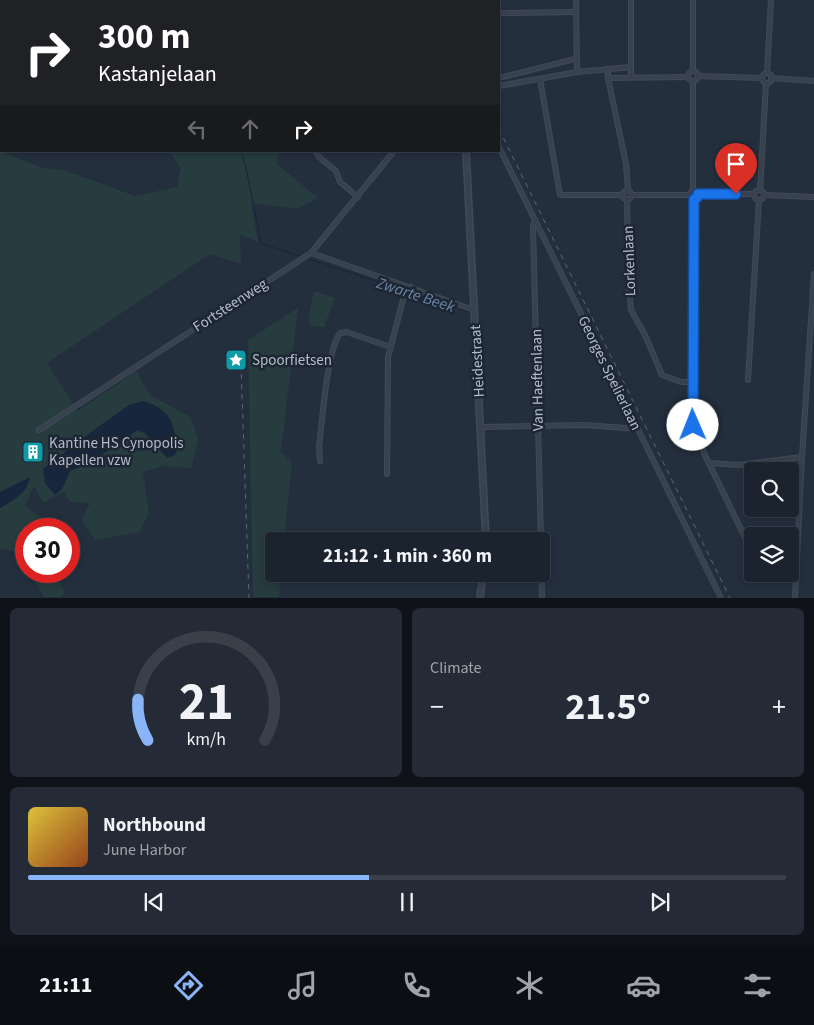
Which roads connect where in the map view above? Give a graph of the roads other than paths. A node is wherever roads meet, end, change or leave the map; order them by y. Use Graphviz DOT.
graph roads {
  1 [pos="576,0"];
  2 [pos="631,0"];
  3 [pos="693,0"];
  4 [pos="771,0"];
  5 [pos="575,12"];
  6 [pos="500,13"];
  7 [pos="575,59"];
  8 [pos="631,67"];
  9 [pos="608,69"];
  10 [pos="693,71"];
  11 [pos="577,72"];
  12 [pos="767,73"];
  13 [pos="688,76"];
  14 [pos="698,76"];
  15 [pos="631,77"];
  16 [pos="500,78"];
  17 [pos="608,78"];
  18 [pos="762,78"];
  19 [pos="772,78"];
  20 [pos="540,79"];
  21 [pos="693,81"];
  22 [pos="814,81"];
  23 [pos="766,83"];
  24 [pos="500,86"];
  25 [pos="500,150"];
  26 [pos="316,152"];
  27 [pos="393,152"];
  28 [pos="466,152"];
  29 [pos="628,190"];
  30 [pos="693,190"];
  31 [pos="760,190"];
  32 [pos="698,194"];
  33 [pos="754,194"];
  34 [pos="623,195"];
  35 [pos="632,195"];
  36 [pos="689,195"];
  37 [pos="764,195"];
  38 [pos="358,197"];
  39 [pos="814,197"];
  40 [pos="627,199"];
  41 [pos="694,199"];
  42 [pos="759,200"];
  43 [pos="534,220"];
  44 [pos="311,254"];
  45 [pos="814,274"];
  46 [pos="411,287"];
  47 [pos="474,310"];
  48 [pos="390,347"];
  49 [pos="748,380"];
  50 [pos="692,382"];
  51 [pos="480,427"];
  52 [pos="538,427"];
  53 [pos="638,429"];
  54 [pos="39,430"];
  55 [pos="802,457"];
  56 [pos="320,461"];
  57 [pos="709,463"];
  58 [pos="387,474"];
  59 [pos="486,532"];
  60 [pos="541,532"];
  61 [pos="744,535"];
  62 [pos="482,582"];
  63 [pos="542,582"];
  64 [pos="480,598"];
  65 [pos="542,598"];
  66 [pos="721,598"];
  67 [pos="795,598"];
  1 -- 5 [label="street"];
  2 -- 8 [label="street"];
  3 -- 10 [label="street"];
  4 -- 12 [label="street"];
  5 -- 6 [label="street"];
  5 -- 7 [label="street"];
  7 -- 11 [label="street"];
  7 -- 16 [label="street"];
  8 -- 9 [label="street"];
  8 -- 15 [label="street"];
  9 -- 11 [label="street"];
  9 -- 17 [label="street"];
  10 -- 13 [label="street"];
  10 -- 14 [label="street"];
  11 -- 20 [label="street"];
  12 -- 18 [label="street"];
  12 -- 19 [label="street"];
  13 -- 15 [label="street"];
  13 -- 21 [label="street"];
  14 -- 18 [label="street"];
  14 -- 21 [label="street"];
  15 -- 17 [label="street"];
  17 -- 29 [label="street"];
  18 -- 23 [label="street"];
  19 -- 22 [label="street"];
  19 -- 23 [label="street"];
  20 -- 24 [label="street"];
  20 -- 34 [label="street"];
  21 -- 30 [label="street"];
  23 -- 31 [label="street"];
  25 -- 43 [label="street, Georges Spelierlaan"];
  26 -- 38 [label="street"];
  27 -- 38 [label="street, Fortsteenweg"];
  28 -- 47 [label="street, Heidestraat"];
  29 -- 34 [label="street"];
  29 -- 35 [label="street"];
  30 -- 32 [label="street"];
  30 -- 36 [label="street"];
  31 -- 33 [label="street"];
  31 -- 37 [label="street"];
  32 -- 33 [label="street"];
  32 -- 41 [label="street"];
  33 -- 42 [label="street"];
  34 -- 40 [label="street"];
  35 -- 36 [label="street"];
  35 -- 40 [label="street"];
  36 -- 41 [label="street"];
  37 -- 39 [label="street"];
  37 -- 42 [label="street"];
  38 -- 44 [label="street, Fortsteenweg"];
  40 -- 50 [label="street, Lorkenlaan"];
  41 -- 50 [label="street"];
  42 -- 49 [label="street"];
  43 -- 52 [label="street, Van Haeftenlaan"];
  43 -- 53 [label="street, Georges Spelierlaan"];
  44 -- 46 [label="street"];
  44 -- 54 [label="street, Fortsteenweg"];
  45 -- 55 [label="street"];
  46 -- 47 [label="street"];
  46 -- 48 [label="street"];
  47 -- 51 [label="street, Heidestraat"];
  48 -- 56 [label="street"];
  48 -- 58 [label="street"];
  50 -- 57 [label="street"];
  51 -- 52 [label="street"];
  51 -- 59 [label="street, Heidestraat"];
  52 -- 53 [label="street"];
  52 -- 60 [label="street, Van Haeftenlaan"];
  53 -- 66 [label="street, Georges Spelierlaan"];
  55 -- 57 [label="street"];
  55 -- 67 [label="street"];
  57 -- 61 [label="street"];
  62 -- 64 [label="street"];
  63 -- 65 [label="street, Van Haeftenlaan"];
}
